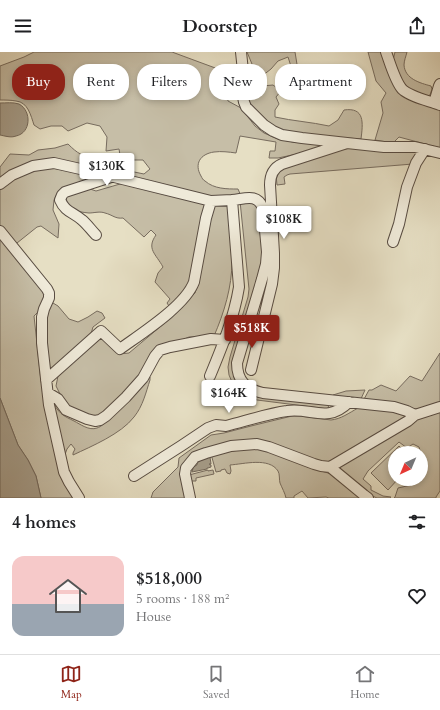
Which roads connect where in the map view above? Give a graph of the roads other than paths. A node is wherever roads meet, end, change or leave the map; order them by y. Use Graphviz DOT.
graph roads {
  1 [pos="241,52"];
  2 [pos="389,55"];
  3 [pos="440,84"];
  4 [pos="437,104"];
  5 [pos="346,143"];
  6 [pos="425,149"];
  7 [pos="440,153"];
  8 [pos="111,177"];
  9 [pos="0,184"];
  10 [pos="232,200"];
  11 [pos="211,201"];
  12 [pos="0,232"];
  13 [pos="96,235"];
  14 [pos="393,242"];
  15 [pos="225,340"];
  16 [pos="251,370"];
  17 [pos="210,376"];
  18 [pos="46,380"];
  19 [pos="48,393"];
  20 [pos="349,402"];
  21 [pos="440,406"];
  22 [pos="415,414"];
  23 [pos="330,467"];
  24 [pos="134,476"];
  25 [pos="79,498"];
  26 [pos="190,498"];
  27 [pos="368,498"];
  1 -- 5 [label="street"];
  2 -- 4 [label="street"];
  3 -- 4 [label="street"];
  5 -- 6 [label="street"];
  5 -- 16 [label="street"];
  6 -- 7 [label="street"];
  6 -- 14 [label="street"];
  8 -- 9 [label="street"];
  8 -- 11 [label="street"];
  8 -- 13 [label="street"];
  10 -- 11 [label="street"];
  10 -- 15 [label="street"];
  10 -- 20 [label="street"];
  11 -- 18 [label="street"];
  12 -- 18 [label="street"];
  15 -- 17 [label="street"];
  15 -- 19 [label="street"];
  18 -- 19 [label="street"];
  19 -- 25 [label="street"];
  20 -- 22 [label="street"];
  20 -- 24 [label="street"];
  21 -- 22 [label="street"];
  22 -- 23 [label="street"];
  23 -- 26 [label="street"];
  23 -- 27 [label="street"];
}
